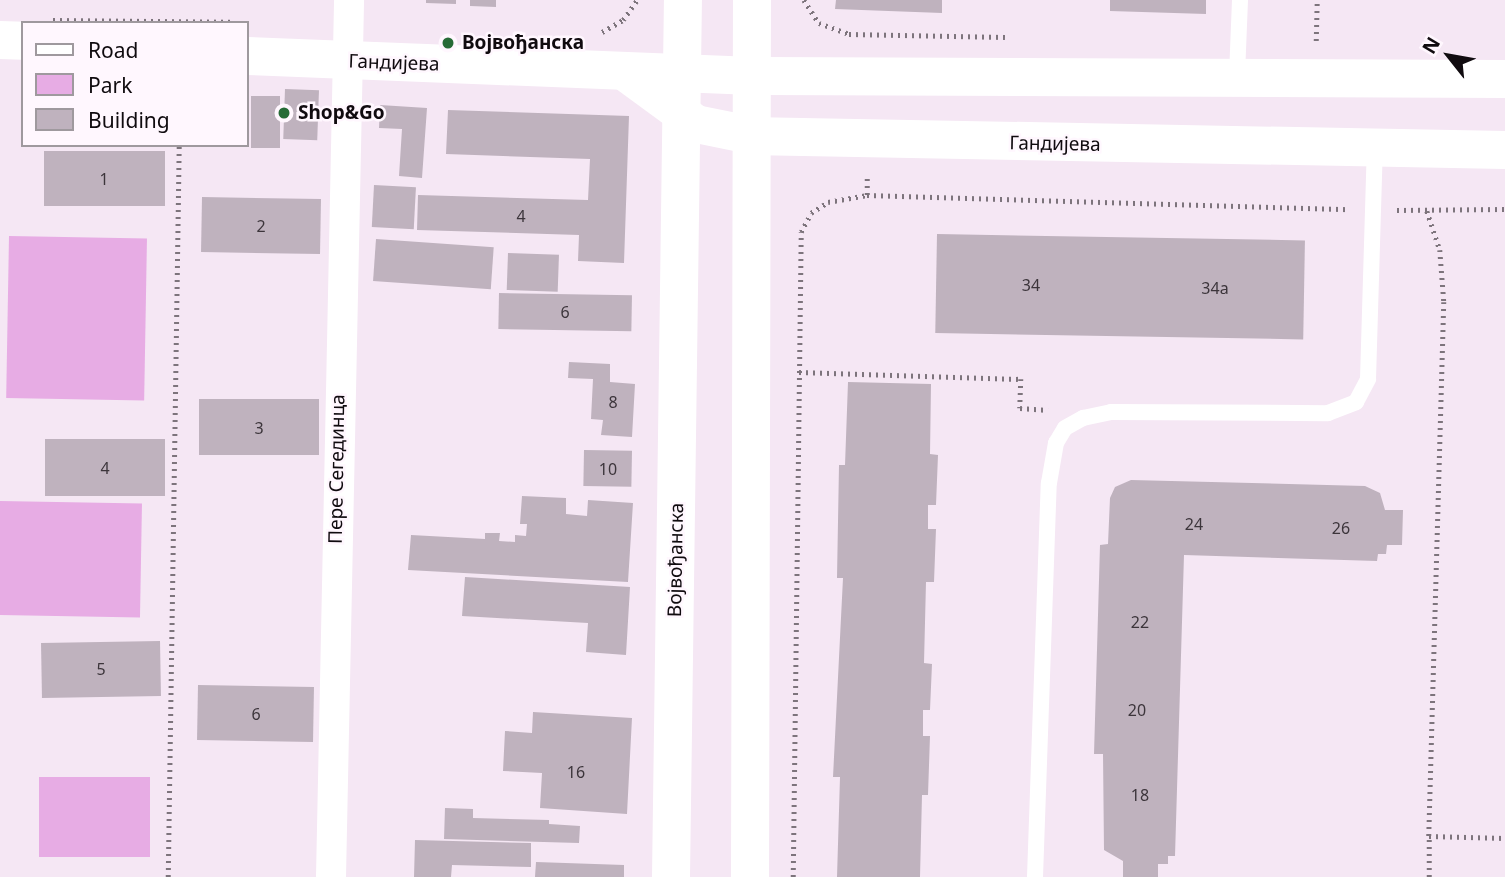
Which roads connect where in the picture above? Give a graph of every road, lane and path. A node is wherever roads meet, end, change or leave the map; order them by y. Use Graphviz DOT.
graph roads {
  1 [pos="349,0"];
  2 [pos="637,0"];
  3 [pos="683,0"];
  4 [pos="752,0"];
  5 [pos="1240,0"];
  6 [pos="1317,0"];
  7 [pos="622,20"];
  8 [pos="0,40"];
  9 [pos="21,41"];
  10 [pos="1316,41"];
  11 [pos="248,56"];
  12 [pos="346,62"];
  13 [pos="625,72"];
  14 [pos="685,74"];
  15 [pos="1237,75"];
  16 [pos="754,76"];
  17 [pos="1505,79"];
  18 [pos="684,117"];
  19 [pos="755,136"];
  20 [pos="179,147"];
  21 [pos="1376,149"];
  22 [pos="1505,150"];
  23 [pos="1505,209"];
  24 [pos="1374,210"];
  25 [pos="1427,211"];
  26 [pos="799,372"];
  27 [pos="1065,428"];
  28 [pos="1429,836"];
  29 [pos="1505,838"];
  30 [pos="168,877"];
  31 [pos="331,877"];
  32 [pos="671,877"];
  33 [pos="750,877"];
  34 [pos="793,877"];
  35 [pos="1035,877"];
  36 [pos="1429,877"];
  1 -- 12 [label="street, Пере Сегединца"];
  2 -- 7 [label="path"];
  3 -- 14 [label="main road, Војвођанска"];
  4 -- 16 [label="main road"];
  5 -- 15 [label="lane"];
  6 -- 10 [label="path"];
  8 -- 9 [label="main road"];
  11 -- 12 [label="main road, Гандијева"];
  12 -- 13 [label="main road, Гандијева"];
  12 -- 31 [label="street, Пере Сегединца"];
  13 -- 14 [label="main road, Гандијева"];
  13 -- 18 [label="main road, Гандијева"];
  14 -- 16 [label="main road, Гандијева"];
  14 -- 18 [label="main road, Војвођанска"];
  15 -- 16 [label="main road, Гандијева"];
  15 -- 17 [label="main road, Гандијева"];
  16 -- 19 [label="main road"];
  18 -- 19 [label="main road, Гандијева"];
  18 -- 32 [label="main road, Војвођанска"];
  19 -- 21 [label="main road, Гандијева"];
  19 -- 33 [label="main road"];
  20 -- 30 [label="path"];
  21 -- 22 [label="main road, Гандијева"];
  21 -- 24 [label="lane"];
  23 -- 25 [label="path"];
  24 -- 25 [label="path"];
  24 -- 26 [label="path"];
  24 -- 27 [label="lane"];
  25 -- 28 [label="path"];
  26 -- 27 [label="path"];
  26 -- 34 [label="path"];
  27 -- 35 [label="lane"];
  28 -- 29 [label="path"];
  28 -- 36 [label="path"];
}
